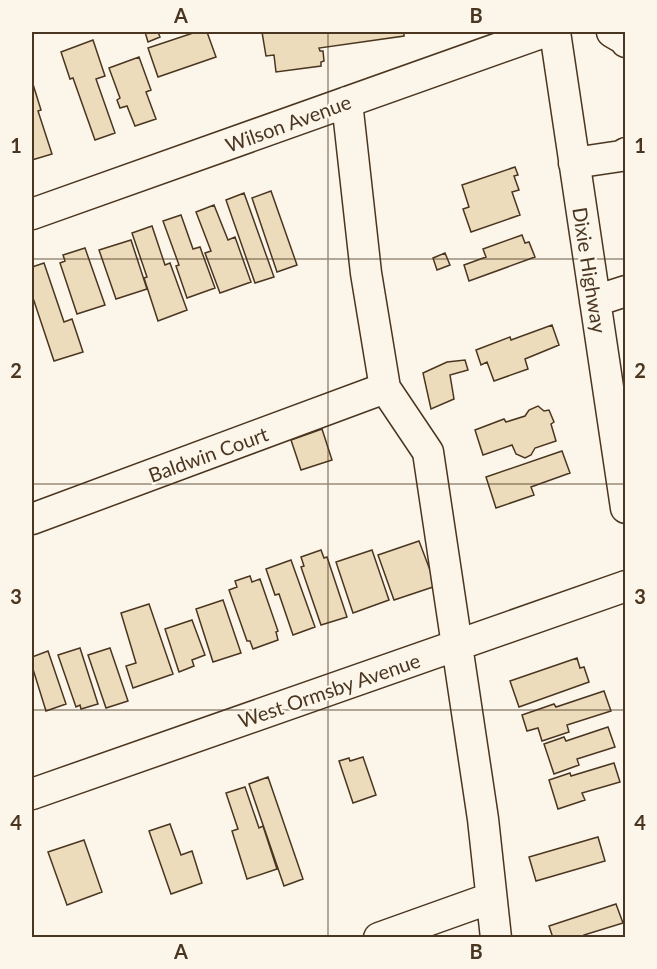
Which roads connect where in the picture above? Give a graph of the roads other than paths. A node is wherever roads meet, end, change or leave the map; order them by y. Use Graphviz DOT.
graph roads {
  1 [pos="544,32"];
  2 [pos="555,32"];
  3 [pos="612,32"];
  4 [pos="626,42"];
  5 [pos="346,102"];
  6 [pos="626,153"];
  7 [pos="574,163"];
  8 [pos="32,214"];
  9 [pos="626,291"];
  10 [pos="595,302"];
  11 [pos="385,388"];
  12 [pos="621,449"];
  13 [pos="626,508"];
  14 [pos="32,519"];
  15 [pos="626,586"];
  16 [pos="458,645"];
  17 [pos="32,794"];
  18 [pos="490,898"];
  19 [pos="379,938"];
  20 [pos="496,938"];
  1 -- 5 [label="street, Wilson Avenue"];
  2 -- 7 [label="street, Dixie Highway"];
  3 -- 4 [label="street"];
  5 -- 8 [label="street, Wilson Avenue"];
  5 -- 11 [label="street"];
  6 -- 7 [label="street"];
  7 -- 10 [label="street, Dixie Highway"];
  9 -- 10 [label="street"];
  10 -- 12 [label="street, Dixie Highway"];
  11 -- 14 [label="street, Baldwin Court"];
  11 -- 16 [label="street"];
  12 -- 13 [label="street, Dixie Highway"];
  15 -- 16 [label="street, West Ormsby Avenue"];
  16 -- 17 [label="street, West Ormsby Avenue"];
  16 -- 18 [label="street"];
  18 -- 19 [label="street"];
  18 -- 20 [label="street"];
}
